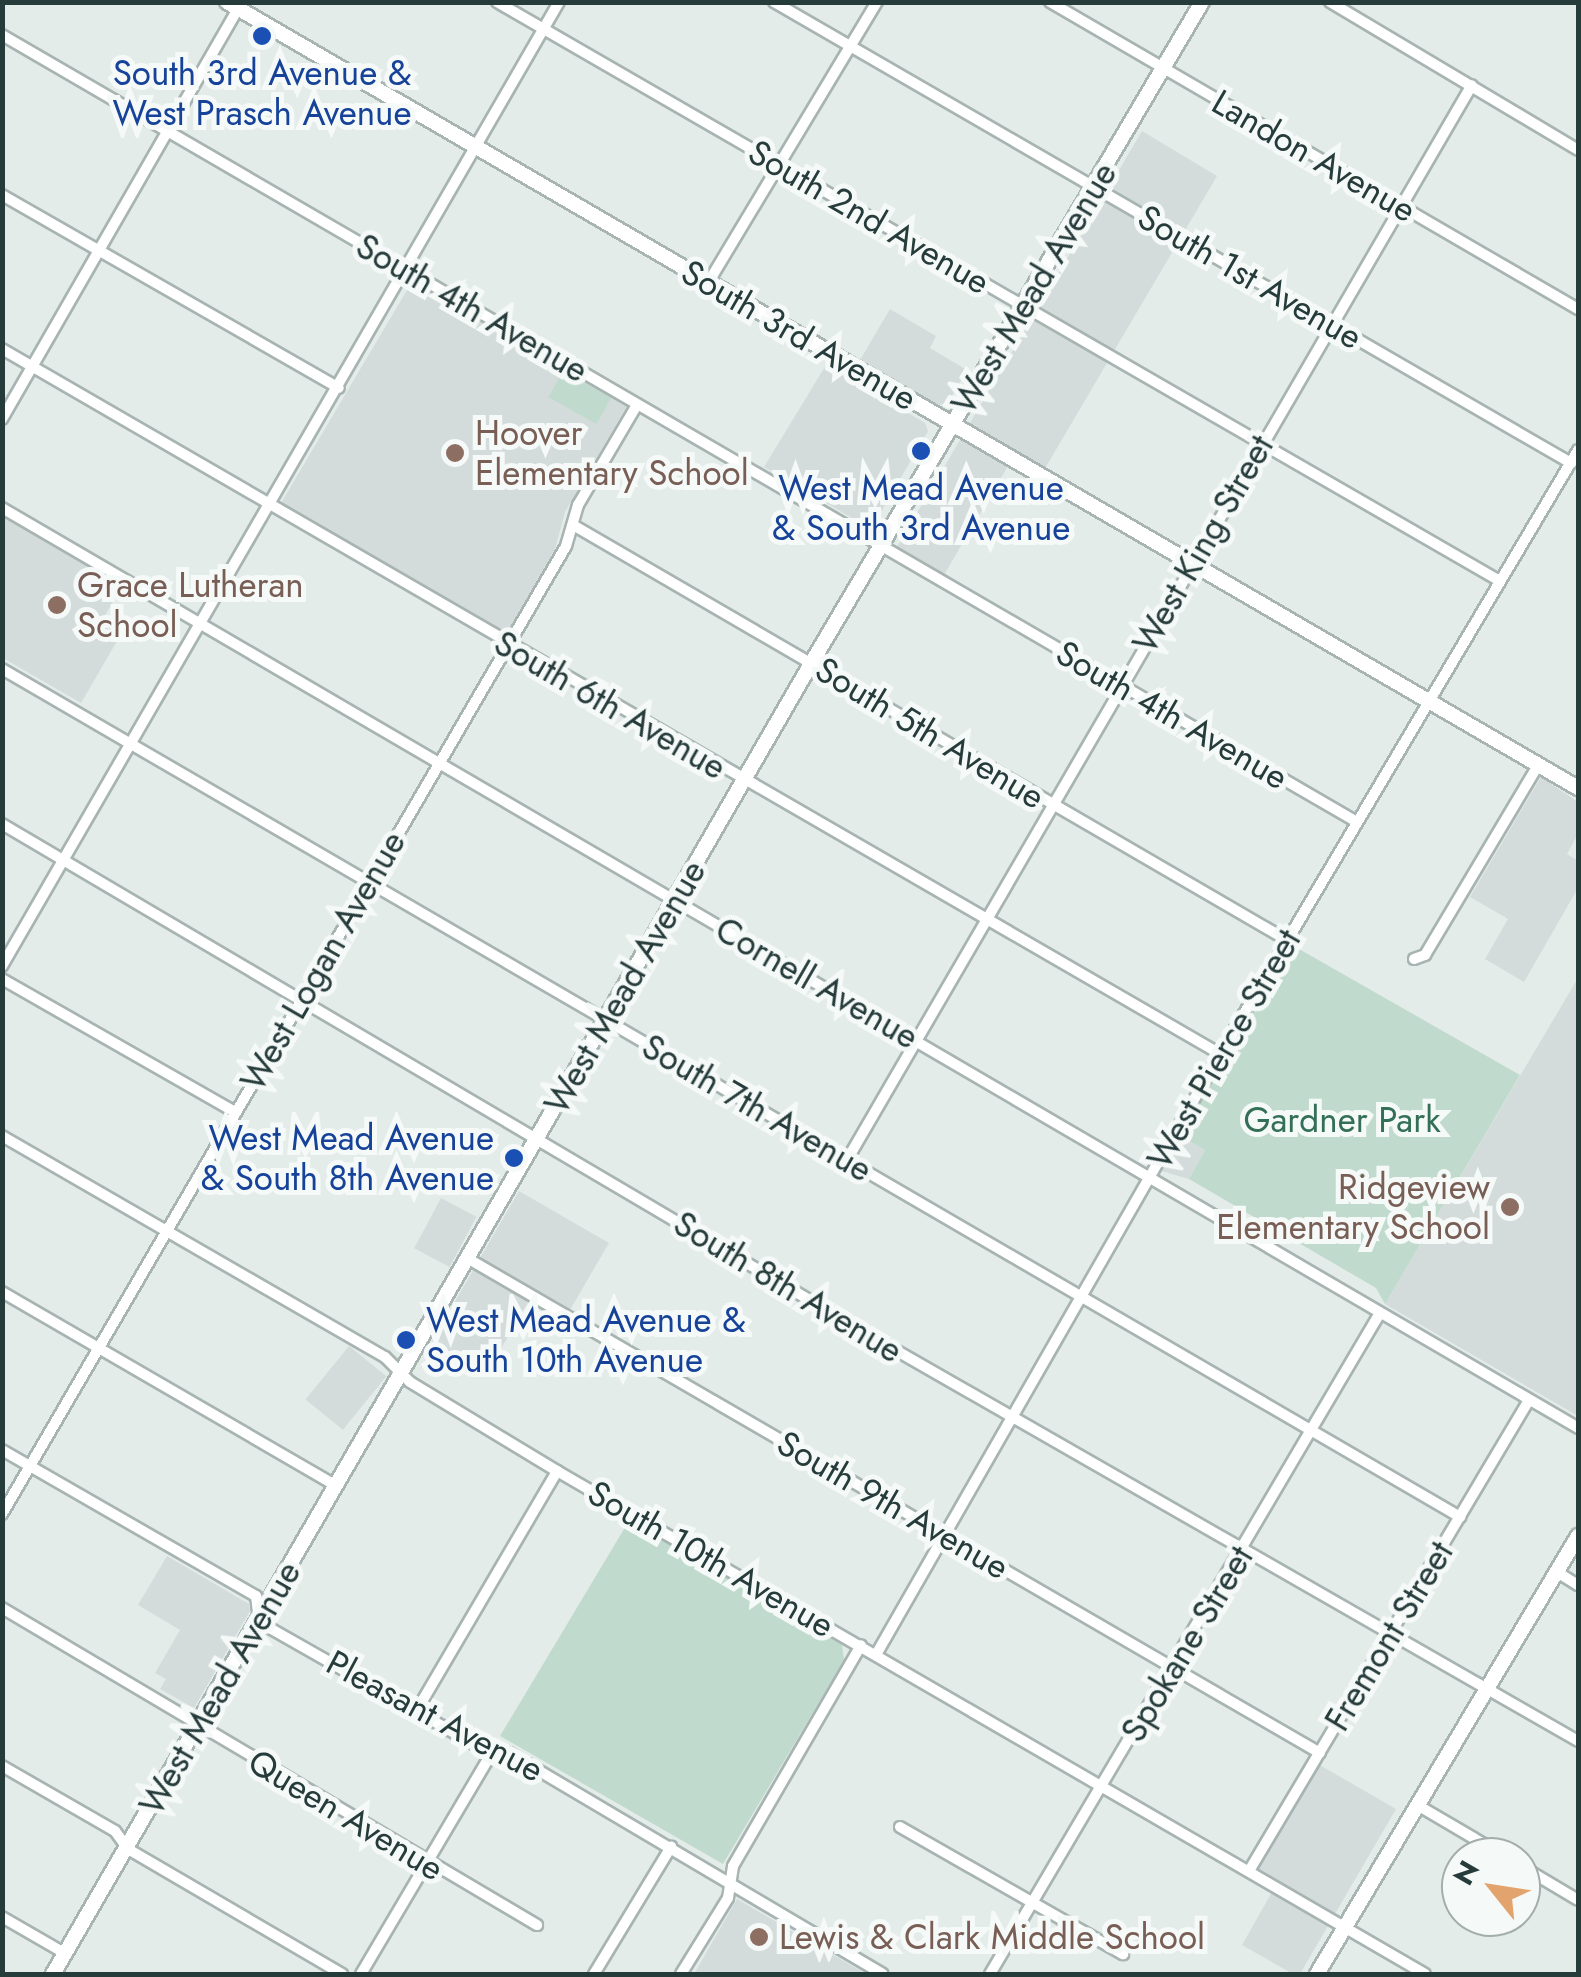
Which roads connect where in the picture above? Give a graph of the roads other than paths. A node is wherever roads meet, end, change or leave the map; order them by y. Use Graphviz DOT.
graph roads {
  1 [pos="497,2"];
  2 [pos="559,2"];
  3 [pos="774,2"];
  4 [pos="876,2"];
  5 [pos="1050,2"];
  6 [pos="1202,2"];
  7 [pos="1330,2"];
  8 [pos="235,5"];
  9 [pos="543,29"];
  10 [pos="2,35"];
  11 [pos="850,46"];
  12 [pos="1163,68"];
  13 [pos="1472,85"];
  14 [pos="170,134"];
  15 [pos="477,149"];
  16 [pos="1578,150"];
  17 [pos="778,166"];
  18 [pos="1094,188"];
  19 [pos="2,195"];
  20 [pos="1400,205"];
  21 [pos="101,250"];
  22 [pos="408,270"];
  23 [pos="708,283"];
  24 [pos="1022,305"];
  25 [pos="1578,308"];
  26 [pos="1331,322"];
  27 [pos="2,349"];
  28 [pos="34,367"];
  29 [pos="339,388"];
  30 [pos="637,405"];
  31 [pos="2,419"];
  32 [pos="952,424"];
  33 [pos="1260,443"];
  34 [pos="1578,450"];
  35 [pos="1571,462"];
  36 [pos="2,508"];
  37 [pos="270,508"];
  38 [pos="573,524"];
  39 [pos="882,544"];
  40 [pos="1190,563"];
  41 [pos="1500,581"];
  42 [pos="200,626"];
  43 [pos="508,647"];
  44 [pos="812,662"];
  45 [pos="2,669"];
  46 [pos="1121,687"];
  47 [pos="1428,700"];
  48 [pos="132,744"];
  49 [pos="438,764"];
  50 [pos="1538,764"];
  51 [pos="743,781"];
  52 [pos="1578,788"];
  53 [pos="1052,806"];
  54 [pos="1357,822"];
  55 [pos="2,824"];
  56 [pos="63,860"];
  57 [pos="370,883"];
  58 [pos="675,901"];
  59 [pos="986,918"];
  60 [pos="1287,940"];
  61 [pos="1414,958"];
  62 [pos="2,966"];
  63 [pos="2,979"];
  64 [pos="300,997"];
  65 [pos="605,1020"];
  66 [pos="917,1041"];
  67 [pos="1220,1054"];
  68 [pos="235,1112"];
  69 [pos="2,1136"];
  70 [pos="538,1138"];
  71 [pos="847,1160"];
  72 [pos="1149,1176"];
  73 [pos="165,1230"];
  74 [pos="467,1258"];
  75 [pos="2,1292"];
  76 [pos="1080,1296"];
  77 [pos="1380,1312"];
  78 [pos="98,1348"];
  79 [pos="402,1372"];
  80 [pos="1529,1400"];
  81 [pos="1010,1416"];
  82 [pos="1578,1428"];
  83 [pos="1312,1431"];
  84 [pos="2,1450"];
  85 [pos="30,1466"];
  86 [pos="557,1471"];
  87 [pos="336,1486"];
  88 [pos="2,1514"];
  89 [pos="1460,1517"];
  90 [pos="944,1534"];
  91 [pos="1578,1536"];
  92 [pos="1243,1549"];
  93 [pos="1557,1572"];
  94 [pos="1578,1585"];
  95 [pos="2,1608"];
  96 [pos="259,1622"];
  97 [pos="1389,1637"];
  98 [pos="861,1644"];
  99 [pos="877,1653"];
  100 [pos="1174,1667"];
  101 [pos="1486,1690"];
  102 [pos="417,1710"];
  103 [pos="198,1726"];
  104 [pos="1578,1741"];
  105 [pos="1320,1753"];
  106 [pos="491,1754"];
  107 [pos="2,1766"];
  108 [pos="1103,1784"];
  109 [pos="1419,1806"];
  110 [pos="900,1826"];
  111 [pos="1472,1837"];
  112 [pos="670,1847"];
  113 [pos="128,1850"];
  114 [pos="426,1864"];
  115 [pos="1250,1871"];
  116 [pos="1541,1878"];
  117 [pos="728,1885"];
  118 [pos="1578,1900"];
  119 [pos="1033,1901"];
  120 [pos="2,1918"];
  121 [pos="537,1926"];
  122 [pos="1345,1927"];
  123 [pos="66,1954"];
  124 [pos="1123,1954"];
  125 [pos="53,1974"];
  126 [pos="342,1974"];
  127 [pos="361,1974"];
  128 [pos="594,1974"];
  129 [pos="682,1974"];
  130 [pos="883,1974"];
  131 [pos="990,1974"];
  132 [pos="1317,1974"];
  133 [pos="1425,1974"];
  1 -- 9 [label="street, South 2nd Avenue"];
  2 -- 9 [label="street"];
  3 -- 11 [label="street, South 1st Avenue"];
  4 -- 11 [label="street"];
  5 -- 12 [label="street, Landon Avenue"];
  6 -- 12 [label="street, West Mead Avenue"];
  7 -- 13 [label="street"];
  8 -- 14 [label="street"];
  8 -- 15 [label="street, South 3rd Avenue"];
  9 -- 15 [label="street"];
  9 -- 17 [label="street, South 2nd Avenue"];
  10 -- 14 [label="street, South 4th Avenue"];
  11 -- 17 [label="street"];
  11 -- 18 [label="street, South 1st Avenue"];
  12 -- 18 [label="street, West Mead Avenue"];
  12 -- 20 [label="street, Landon Avenue"];
  13 -- 16 [label="street"];
  13 -- 20 [label="street, West King Street"];
  14 -- 21 [label="street"];
  14 -- 22 [label="street, South 4th Avenue"];
  15 -- 22 [label="street"];
  15 -- 23 [label="street, South 3rd Avenue"];
  17 -- 23 [label="street"];
  17 -- 24 [label="street, South 2nd Avenue"];
  18 -- 24 [label="street, West Mead Avenue"];
  18 -- 26 [label="street, South 1st Avenue"];
  19 -- 21 [label="street"];
  20 -- 25 [label="street, Landon Avenue"];
  20 -- 26 [label="street, West King Street"];
  21 -- 28 [label="street"];
  21 -- 29 [label="street"];
  22 -- 29 [label="street"];
  22 -- 30 [label="street, South 4th Avenue"];
  23 -- 32 [label="street, South 3rd Avenue"];
  24 -- 32 [label="street, West Mead Avenue"];
  24 -- 33 [label="street, South 2nd Avenue"];
  26 -- 33 [label="street, West King Street"];
  26 -- 35 [label="street, South 1st Avenue"];
  27 -- 28 [label="street, South 6th Avenue"];
  28 -- 31 [label="street"];
  28 -- 37 [label="street, South 6th Avenue"];
  29 -- 37 [label="street"];
  30 -- 38 [label="street, West Logan Avenue"];
  30 -- 39 [label="street, South 4th Avenue"];
  32 -- 39 [label="street, West Mead Avenue"];
  32 -- 40 [label="street, South 3rd Avenue"];
  33 -- 40 [label="street, West King Street"];
  33 -- 41 [label="street, South 2nd Avenue"];
  34 -- 35 [label="street, West Pierce Street"];
  35 -- 41 [label="street, West Pierce Street"];
  36 -- 42 [label="street, Cornell Avenue"];
  37 -- 42 [label="street"];
  37 -- 43 [label="street, South 6th Avenue"];
  38 -- 43 [label="street, West Logan Avenue"];
  38 -- 44 [label="street, South 5th Avenue"];
  39 -- 44 [label="street, West Mead Avenue"];
  39 -- 46 [label="street, South 4th Avenue"];
  40 -- 46 [label="street, West King Street"];
  40 -- 47 [label="street, South 3rd Avenue"];
  41 -- 47 [label="street, West Pierce Street"];
  42 -- 48 [label="street"];
  42 -- 49 [label="street, Cornell Avenue"];
  43 -- 49 [label="street, West Logan Avenue"];
  43 -- 51 [label="street, South 6th Avenue"];
  44 -- 51 [label="street, West Mead Avenue"];
  44 -- 53 [label="street, South 5th Avenue"];
  45 -- 48 [label="street, South 7th Avenue"];
  46 -- 53 [label="street, West King Street"];
  46 -- 54 [label="street, South 4th Avenue"];
  47 -- 50 [label="street, South 3rd Avenue"];
  47 -- 54 [label="street, West Pierce Street"];
  48 -- 56 [label="street"];
  48 -- 57 [label="street, South 7th Avenue"];
  49 -- 57 [label="street, West Logan Avenue"];
  49 -- 58 [label="street, Cornell Avenue"];
  50 -- 52 [label="street, South 3rd Avenue"];
  50 -- 61 [label="street"];
  51 -- 58 [label="street, West Mead Avenue"];
  51 -- 59 [label="street, South 6th Avenue"];
  53 -- 59 [label="street, West King Street"];
  53 -- 60 [label="street, South 5th Avenue"];
  54 -- 60 [label="street, West Pierce Street"];
  55 -- 56 [label="street, South 8th Avenue"];
  56 -- 62 [label="street"];
  56 -- 64 [label="street, South 8th Avenue"];
  57 -- 64 [label="street, West Logan Avenue"];
  57 -- 65 [label="street, South 7th Avenue"];
  58 -- 65 [label="street, West Mead Avenue"];
  58 -- 66 [label="street, Cornell Avenue"];
  59 -- 66 [label="street, West King Street"];
  59 -- 67 [label="street, South 6th Avenue"];
  60 -- 67 [label="street, West Pierce Street"];
  63 -- 68 [label="street"];
  64 -- 68 [label="street, West Logan Avenue"];
  64 -- 70 [label="street, South 8th Avenue"];
  65 -- 70 [label="street, West Mead Avenue"];
  65 -- 71 [label="street, South 7th Avenue"];
  66 -- 71 [label="street, West King Street"];
  66 -- 72 [label="street, Cornell Avenue"];
  67 -- 72 [label="street, West Pierce Street"];
  68 -- 73 [label="street, West Logan Avenue"];
  69 -- 73 [label="street, South 10th Avenue"];
  70 -- 74 [label="street, West Mead Avenue"];
  70 -- 81 [label="street, South 8th Avenue"];
  71 -- 76 [label="street, South 7th Avenue"];
  72 -- 76 [label="street, West Pierce Street"];
  72 -- 77 [label="street, Cornell Avenue"];
  73 -- 78 [label="street, West Logan Avenue"];
  73 -- 79 [label="street, South 10th Avenue"];
  74 -- 79 [label="street, West Mead Avenue"];
  74 -- 90 [label="street, South 9th Avenue"];
  75 -- 78 [label="street"];
  76 -- 81 [label="street, West Pierce Street"];
  76 -- 83 [label="street, South 7th Avenue"];
  77 -- 80 [label="street, Cornell Avenue"];
  77 -- 83 [label="street, Spokane Street"];
  78 -- 85 [label="street, West Logan Avenue"];
  78 -- 87 [label="street"];
  79 -- 86 [label="street, South 10th Avenue"];
  79 -- 87 [label="street, West Mead Avenue"];
  80 -- 82 [label="street, Cornell Avenue"];
  80 -- 89 [label="street, Fremont Street"];
  81 -- 90 [label="street, West Pierce Street"];
  81 -- 92 [label="street, South 8th Avenue"];
  83 -- 89 [label="street, South 7th Avenue"];
  83 -- 92 [label="street, Spokane Street"];
  84 -- 85 [label="street, Pleasant Avenue"];
  85 -- 88 [label="street, West Logan Avenue"];
  85 -- 96 [label="street, Pleasant Avenue"];
  86 -- 98 [label="street, South 10th Avenue"];
  86 -- 102 [label="street"];
  87 -- 96 [label="street, West Mead Avenue"];
  89 -- 97 [label="street, Fremont Street"];
  90 -- 99 [label="street, West Pierce Street"];
  90 -- 100 [label="street, South 9th Avenue"];
  91 -- 93 [label="street"];
  92 -- 97 [label="street, South 8th Avenue"];
  92 -- 100 [label="street, Spokane Street"];
  93 -- 94 [label="street"];
  93 -- 101 [label="street"];
  95 -- 103 [label="street, Queen Avenue"];
  96 -- 102 [label="street, Pleasant Avenue"];
  96 -- 103 [label="street, West Mead Avenue"];
  97 -- 101 [label="street, South 8th Avenue"];
  97 -- 105 [label="street, Fremont Street"];
  98 -- 99 [label="street, South 10th Avenue"];
  98 -- 117 [label="street"];
  99 -- 108 [label="street, South 10th Avenue"];
  100 -- 105 [label="street, South 9th Avenue"];
  100 -- 108 [label="street, Spokane Street"];
  101 -- 104 [label="street, South 8th Avenue"];
  101 -- 109 [label="street"];
  102 -- 106 [label="street, Pleasant Avenue"];
  103 -- 113 [label="street, West Mead Avenue"];
  103 -- 114 [label="street, Queen Avenue"];
  105 -- 115 [label="street, Fremont Street"];
  106 -- 112 [label="street, Pleasant Avenue"];
  106 -- 114 [label="street"];
  107 -- 113 [label="street"];
  108 -- 115 [label="street, South 10th Avenue"];
  108 -- 119 [label="street, Spokane Street"];
  109 -- 111 [label="street"];
  109 -- 122 [label="street"];
  110 -- 119 [label="street"];
  112 -- 117 [label="street, Pleasant Avenue"];
  112 -- 128 [label="street"];
  113 -- 123 [label="street, West Mead Avenue"];
  113 -- 126 [label="street"];
  114 -- 121 [label="street, Queen Avenue"];
  114 -- 127 [label="street"];
  115 -- 122 [label="street, South 10th Avenue"];
  116 -- 118 [label="street"];
  117 -- 129 [label="street"];
  117 -- 130 [label="street, Pleasant Avenue"];
  119 -- 124 [label="street"];
  119 -- 131 [label="street, Spokane Street"];
  120 -- 123 [label="street"];
  122 -- 132 [label="street"];
  122 -- 133 [label="street, South 10th Avenue"];
  123 -- 125 [label="street, West Mead Avenue"];
}
